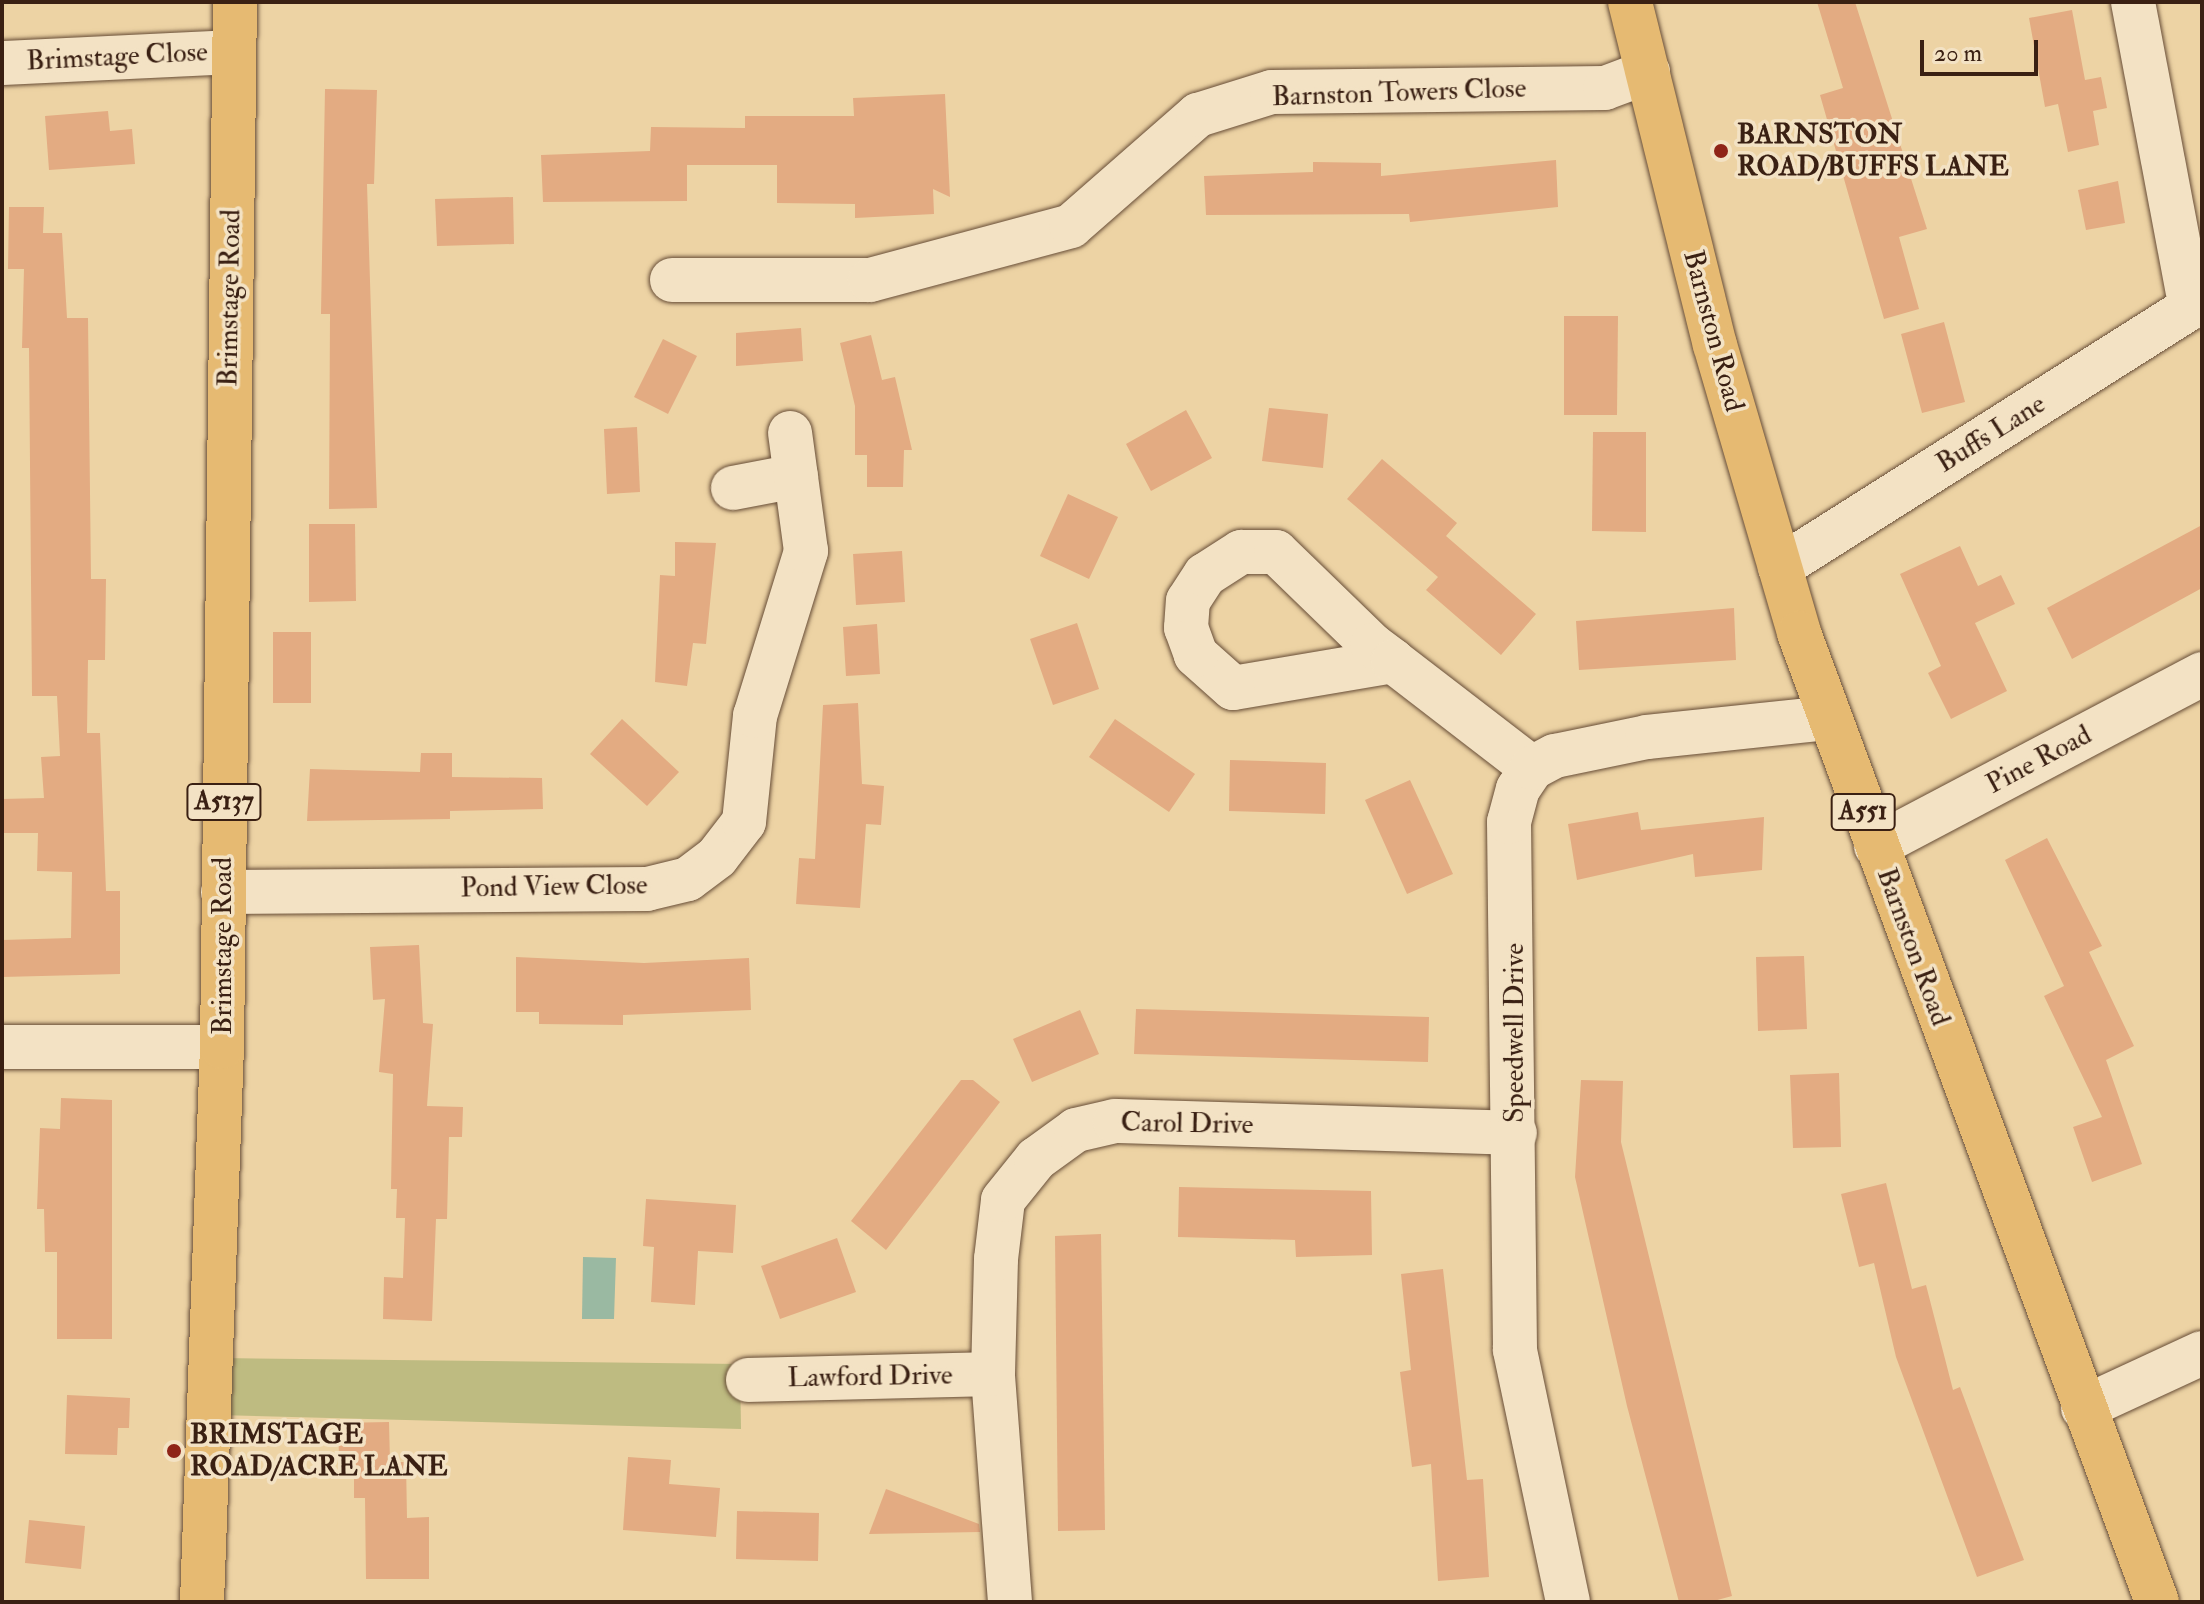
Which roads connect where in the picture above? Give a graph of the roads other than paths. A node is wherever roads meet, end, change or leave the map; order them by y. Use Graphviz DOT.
graph roads {
  1 [pos="235,2"];
  2 [pos="1630,2"];
  3 [pos="2133,2"];
  4 [pos="233,52"];
  5 [pos="2,63"];
  6 [pos="1648,72"];
  7 [pos="672,280"];
  8 [pos="2197,304"];
  9 [pos="790,433"];
  10 [pos="796,476"];
  11 [pos="733,488"];
  12 [pos="1780,567"];
  13 [pos="1393,661"];
  14 [pos="2202,674"];
  15 [pos="1829,718"];
  16 [pos="1532,768"];
  17 [pos="1876,846"];
  18 [pos="223,892"];
  19 [pos="2,1047"];
  20 [pos="222,1047"];
  21 [pos="1515,1133"];
  22 [pos="2202,1353"];
  23 [pos="993,1374"];
  24 [pos="748,1380"];
  25 [pos="2083,1408"];
  26 [pos="202,1602"];
  27 [pos="1010,1602"];
  28 [pos="1568,1602"];
  29 [pos="2157,1602"];
  1 -- 4 [label="main road, Brimstage Road / A5137"];
  2 -- 6 [label="main road, Barnston Road / A551"];
  3 -- 8 [label="street"];
  4 -- 5 [label="street, Brimstage Close"];
  4 -- 18 [label="main road, Brimstage Road / A5137"];
  6 -- 7 [label="street, Barnston Towers Close"];
  6 -- 12 [label="main road, Barnston Road / A551"];
  8 -- 12 [label="street, Buffs Lane"];
  9 -- 10 [label="street, Pond View Close"];
  10 -- 11 [label="street"];
  10 -- 18 [label="street, Pond View Close"];
  12 -- 15 [label="main road, Barnston Road / A551"];
  13 -- 16 [label="street"];
  14 -- 17 [label="street, Pine Road"];
  15 -- 16 [label="street"];
  15 -- 17 [label="main road, Barnston Road / A551"];
  16 -- 21 [label="street, Speedwell Drive"];
  17 -- 25 [label="main road, Barnston Road / A551"];
  18 -- 20 [label="main road, Brimstage Road / A5137"];
  19 -- 20 [label="street"];
  20 -- 26 [label="main road, Brimstage Road / A5137"];
  21 -- 23 [label="street, Carol Drive"];
  21 -- 28 [label="street, Speedwell Drive"];
  22 -- 25 [label="street"];
  23 -- 24 [label="street, Lawford Drive"];
  23 -- 27 [label="street, Carol Drive"];
  25 -- 29 [label="main road, Barnston Road / A551"];
}
